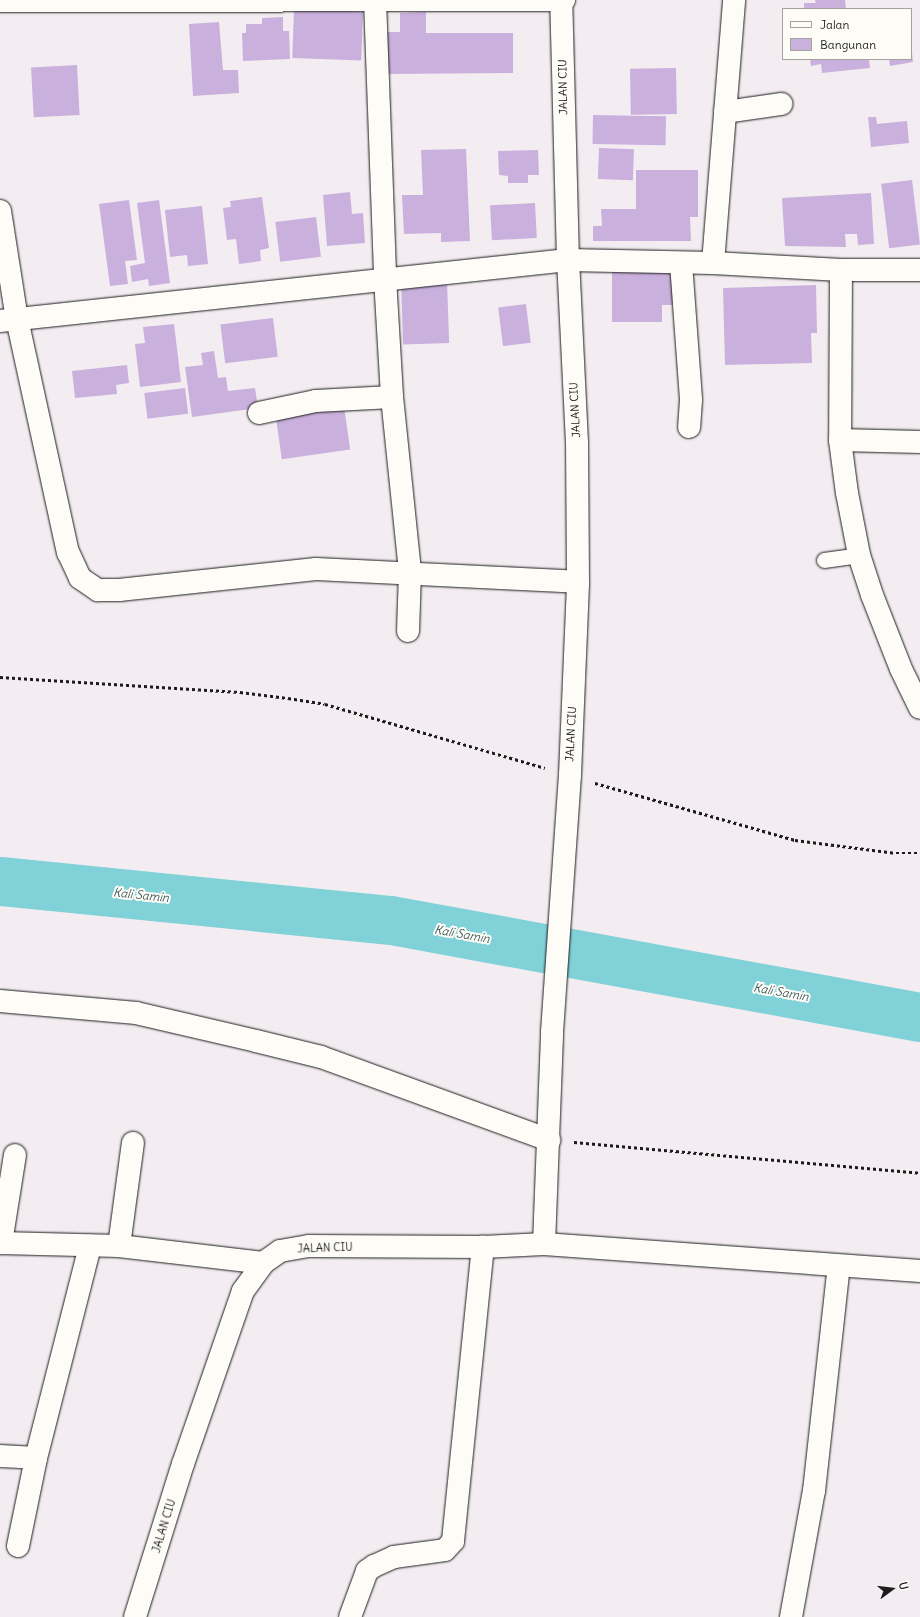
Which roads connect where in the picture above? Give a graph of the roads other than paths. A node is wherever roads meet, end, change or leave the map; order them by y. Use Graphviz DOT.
graph roads {
  1 [pos="197,0"];
  2 [pos="375,0"];
  3 [pos="562,0"];
  4 [pos="734,0"];
  5 [pos="0,1"];
  6 [pos="781,104"];
  7 [pos="725,112"];
  8 [pos="0,211"];
  9 [pos="568,260"];
  10 [pos="681,263"];
  11 [pos="713,263"];
  12 [pos="841,270"];
  13 [pos="920,270"];
  14 [pos="385,278"];
  15 [pos="9,320"];
  16 [pos="392,397"];
  17 [pos="259,413"];
  18 [pos="689,427"];
  19 [pos="840,440"];
  20 [pos="920,442"];
  21 [pos="859,555"];
  22 [pos="824,560"];
  23 [pos="410,572"];
  24 [pos="578,582"];
  25 [pos="408,631"];
  26 [pos="911,667"];
  27 [pos="920,708"];
  28 [pos="0,1001"];
  29 [pos="549,1140"];
  30 [pos="133,1143"];
  31 [pos="15,1155"];
  32 [pos="1,1243"];
  33 [pos="544,1244"];
  34 [pos="90,1246"];
  35 [pos="119,1246"];
  36 [pos="483,1247"];
  37 [pos="263,1263"];
  38 [pos="839,1266"];
  39 [pos="920,1272"];
  40 [pos="0,1456"];
  41 [pos="36,1458"];
  42 [pos="18,1546"];
  43 [pos="135,1617"];
  44 [pos="350,1617"];
  45 [pos="791,1617"];
  1 -- 2 [label="street"];
  1 -- 5 [label="street"];
  2 -- 3 [label="street"];
  2 -- 14 [label="street"];
  3 -- 9 [label="street, JALAN CIU"];
  4 -- 7 [label="street"];
  6 -- 7 [label="street"];
  7 -- 11 [label="street"];
  8 -- 15 [label="street"];
  9 -- 10 [label="street"];
  9 -- 14 [label="street"];
  9 -- 24 [label="street, JALAN CIU"];
  10 -- 11 [label="street"];
  10 -- 18 [label="street"];
  11 -- 12 [label="street"];
  12 -- 13 [label="street"];
  12 -- 19 [label="street"];
  14 -- 15 [label="street"];
  14 -- 16 [label="street"];
  15 -- 23 [label="street"];
  16 -- 17 [label="street"];
  16 -- 23 [label="street"];
  19 -- 20 [label="street"];
  19 -- 21 [label="street"];
  21 -- 22 [label="lane"];
  21 -- 26 [label="street"];
  23 -- 24 [label="street"];
  23 -- 25 [label="street"];
  24 -- 29 [label="street, JALAN CIU"];
  26 -- 27 [label="street"];
  28 -- 29 [label="street"];
  29 -- 33 [label="street"];
  30 -- 35 [label="street"];
  31 -- 32 [label="street"];
  32 -- 34 [label="street"];
  33 -- 36 [label="street, JALAN CIU"];
  33 -- 38 [label="street, JALAN CIU"];
  34 -- 35 [label="street"];
  34 -- 41 [label="street"];
  35 -- 37 [label="street"];
  36 -- 37 [label="street, JALAN CIU"];
  36 -- 44 [label="street"];
  37 -- 43 [label="street, JALAN CIU"];
  38 -- 39 [label="street, JALAN CIU"];
  38 -- 45 [label="street"];
  40 -- 41 [label="street"];
  41 -- 42 [label="street"];
}
